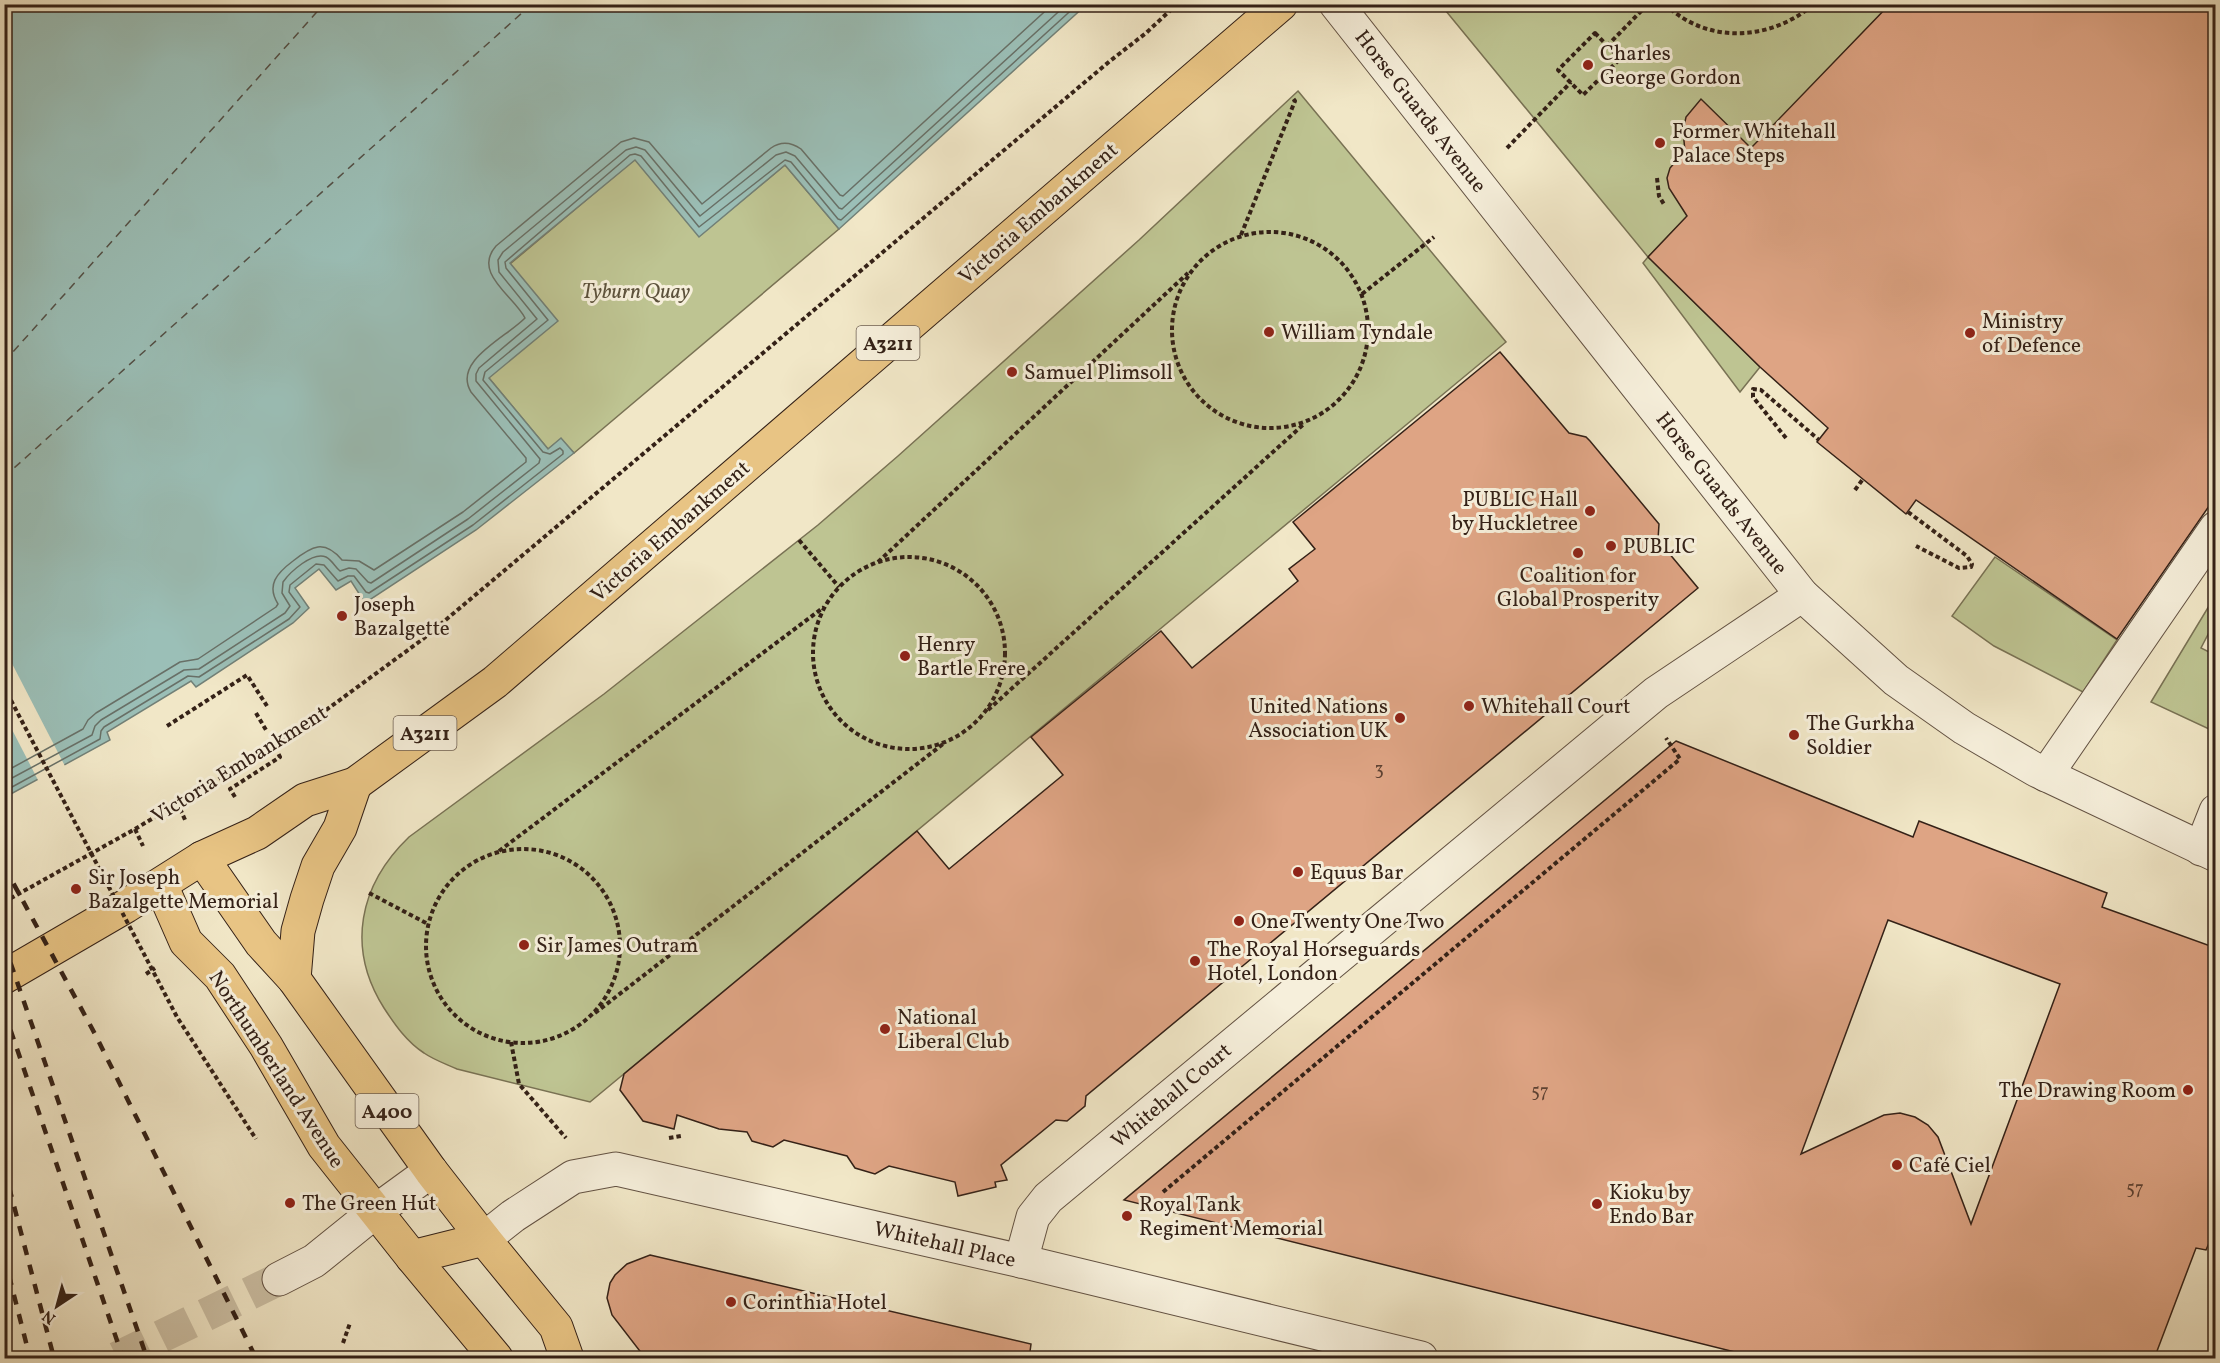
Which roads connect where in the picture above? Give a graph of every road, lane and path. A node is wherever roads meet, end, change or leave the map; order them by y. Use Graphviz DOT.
graph roads {
  1 [pos="1177,4"];
  2 [pos="1281,4"];
  3 [pos="1336,4"];
  4 [pos="1648,4"];
  5 [pos="1665,4"];
  6 [pos="1814,4"];
  7 [pos="1607,46"];
  8 [pos="1571,82"];
  9 [pos="1292,97"];
  10 [pos="1507,148"];
  11 [pos="1657,178"];
  12 [pos="1665,206"];
  13 [pos="1240,235"];
  14 [pos="1434,237"];
  15 [pos="1191,270"];
  16 [pos="1362,294"];
  17 [pos="1305,422"];
  18 [pos="1786,438"];
  19 [pos="1819,440"];
  20 [pos="1863,479"];
  21 [pos="1855,490"];
  22 [pos="1908,512"];
  23 [pos="2216,528"];
  24 [pos="799,540"];
  25 [pos="1916,546"];
  26 [pos="877,563"];
  27 [pos="839,587"];
  28 [pos="1802,595"];
  29 [pos="825,606"];
  30 [pos="4,687"];
  31 [pos="267,706"];
  32 [pos="256,713"];
  33 [pos="983,715"];
  34 [pos="167,726"];
  35 [pos="266,730"];
  36 [pos="1665,738"];
  37 [pos="946,742"];
  38 [pos="278,753"];
  39 [pos="2046,775"];
  40 [pos="355,784"];
  41 [pos="235,797"];
  42 [pos="177,802"];
  43 [pos="2216,811"];
  44 [pos="188,827"];
  45 [pos="135,829"];
  46 [pos="145,851"];
  47 [pos="497,852"];
  48 [pos="2208,852"];
  49 [pos="202,858"];
  50 [pos="161,885"];
  51 [pos="369,893"];
  52 [pos="4,902"];
  53 [pos="428,924"];
  54 [pos="4,977"];
  55 [pos="294,979"];
  56 [pos="587,1019"];
  57 [pos="511,1042"];
  58 [pos="256,1139"];
  59 [pos="570,1142"];
  60 [pos="431,1171"];
  61 [pos="1163,1192"];
  62 [pos="376,1211"];
  63 [pos="484,1239"];
  64 [pos="411,1257"];
  65 [pos="1021,1261"];
  66 [pos="279,1279"];
  67 [pos="350,1323"];
  68 [pos="343,1343"];
  69 [pos="496,1359"];
  70 [pos="567,1359"];
  71 [pos="1421,1359"];
  1 -- 42 [label="path, Victoria Embankment"];
  2 -- 40 [label="main road, Victoria Embankment / A3211"];
  3 -- 28 [label="street, Horse Guards Avenue"];
  4 -- 7 [label="path"];
  5 -- 6 [label="path"];
  7 -- 8 [label="path"];
  7 -- 8 [label="path"];
  8 -- 10 [label="path"];
  9 -- 13 [label="path"];
  11 -- 12 [label="path"];
  13 -- 15 [label="path"];
  13 -- 16 [label="path"];
  14 -- 16 [label="path"];
  15 -- 17 [label="path"];
  15 -- 26 [label="path"];
  16 -- 17 [label="path"];
  17 -- 33 [label="path"];
  18 -- 19 [label="path"];
  20 -- 21 [label="path"];
  22 -- 25 [label="path"];
  23 -- 39 [label="street"];
  24 -- 27 [label="path"];
  26 -- 27 [label="path"];
  26 -- 33 [label="path"];
  27 -- 29 [label="path"];
  28 -- 39 [label="street, Horse Guards Avenue"];
  28 -- 65 [label="street, Whitehall Court"];
  29 -- 37 [label="path"];
  29 -- 47 [label="path"];
  30 -- 58 [label="path, bridge"];
  31 -- 34 [label="path"];
  32 -- 35 [label="path"];
  33 -- 37 [label="path"];
  36 -- 61 [label="path"];
  37 -- 56 [label="path"];
  38 -- 41 [label="path"];
  39 -- 48 [label="street, Horse Guards Avenue"];
  40 -- 49 [label="main road, Victoria Embankment / A3211"];
  40 -- 55 [label="main road"];
  42 -- 44 [label="path"];
  42 -- 45 [label="path, Victoria Embankment"];
  43 -- 48 [label="street"];
  45 -- 46 [label="path"];
  45 -- 52 [label="path, Victoria Embankment"];
  47 -- 53 [label="path"];
  47 -- 56 [label="path"];
  49 -- 50 [label="main road, Victoria Embankment / A3211"];
  49 -- 55 [label="main road, A400"];
  50 -- 54 [label="main road, Victoria Embankment / A3211"];
  50 -- 62 [label="main road, Northumberland Avenue"];
  51 -- 53 [label="path"];
  53 -- 57 [label="path"];
  55 -- 60 [label="main road, A400"];
  56 -- 57 [label="path"];
  57 -- 59 [label="path"];
  60 -- 62 [label="street"];
  60 -- 63 [label="main road, A400"];
  62 -- 64 [label="main road, Northumberland Avenue"];
  62 -- 66 [label="street"];
  63 -- 64 [label="main road"];
  63 -- 65 [label="street, Whitehall Place"];
  63 -- 70 [label="main road, A400"];
  64 -- 69 [label="main road, Northumberland Avenue"];
  65 -- 71 [label="street, Whitehall Place"];
  67 -- 68 [label="path"];
}
